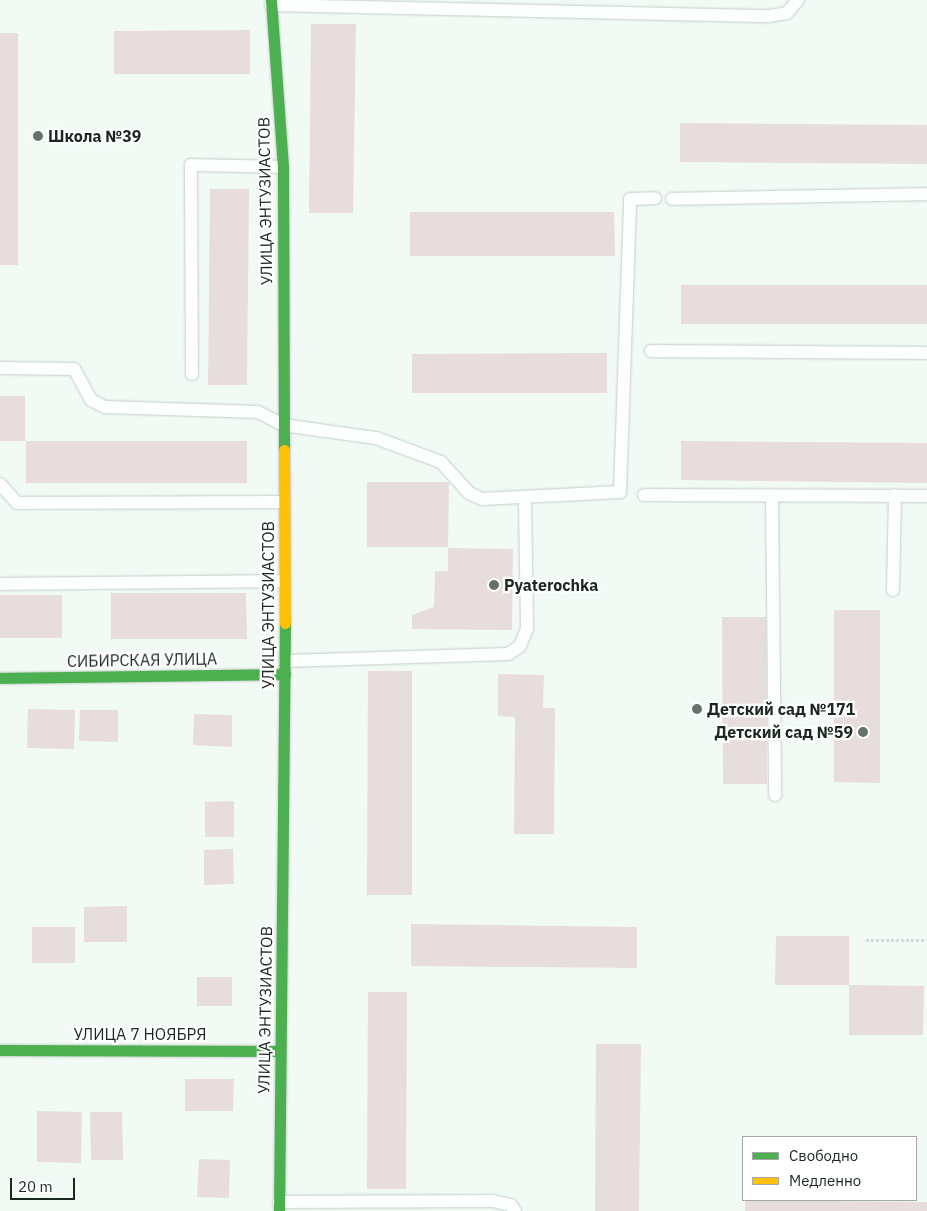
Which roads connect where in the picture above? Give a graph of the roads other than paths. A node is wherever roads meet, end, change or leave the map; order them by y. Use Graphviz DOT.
graph roads {
  1 [pos="798,0"];
  2 [pos="271,2"];
  3 [pos="283,166"];
  4 [pos="927,194"];
  5 [pos="655,198"];
  6 [pos="672,199"];
  7 [pos="651,350"];
  8 [pos="927,353"];
  9 [pos="0,368"];
  10 [pos="192,374"];
  11 [pos="284,426"];
  12 [pos="0,484"];
  13 [pos="644,494"];
  14 [pos="895,495"];
  15 [pos="772,496"];
  16 [pos="927,496"];
  17 [pos="525,497"];
  18 [pos="284,502"];
  19 [pos="284,581"];
  20 [pos="0,584"];
  21 [pos="893,590"];
  22 [pos="285,661"];
  23 [pos="285,674"];
  24 [pos="0,678"];
  25 [pos="775,795"];
  26 [pos="0,1050"];
  27 [pos="279,1050"];
  28 [pos="279,1206"];
  29 [pos="515,1211"];
  1 -- 2 [label="lane"];
  2 -- 3 [label="street, УЛИЦА ЭНТУЗИАСТОВ"];
  3 -- 10 [label="lane"];
  3 -- 11 [label="street, УЛИЦА ЭНТУЗИАСТОВ"];
  4 -- 6 [label="lane"];
  5 -- 17 [label="lane"];
  7 -- 8 [label="lane"];
  9 -- 11 [label="lane"];
  11 -- 17 [label="lane"];
  11 -- 18 [label="street, УЛИЦА ЭНТУЗИАСТОВ"];
  12 -- 18 [label="lane"];
  13 -- 15 [label="lane"];
  14 -- 15 [label="lane"];
  14 -- 16 [label="lane"];
  14 -- 21 [label="lane"];
  15 -- 25 [label="lane"];
  17 -- 22 [label="lane"];
  18 -- 19 [label="street, УЛИЦА ЭНТУЗИАСТОВ"];
  19 -- 20 [label="lane"];
  19 -- 22 [label="street, УЛИЦА ЭНТУЗИАСТОВ"];
  22 -- 23 [label="street, УЛИЦА ЭНТУЗИАСТОВ"];
  23 -- 24 [label="street, СИБИРСКАЯ УЛИЦА"];
  23 -- 27 [label="street, УЛИЦА ЭНТУЗИАСТОВ"];
  26 -- 27 [label="street, УЛИЦА 7 НОЯБРЯ"];
  27 -- 28 [label="street, УЛИЦА ЭНТУЗИАСТОВ"];
  28 -- 29 [label="lane"];
}
